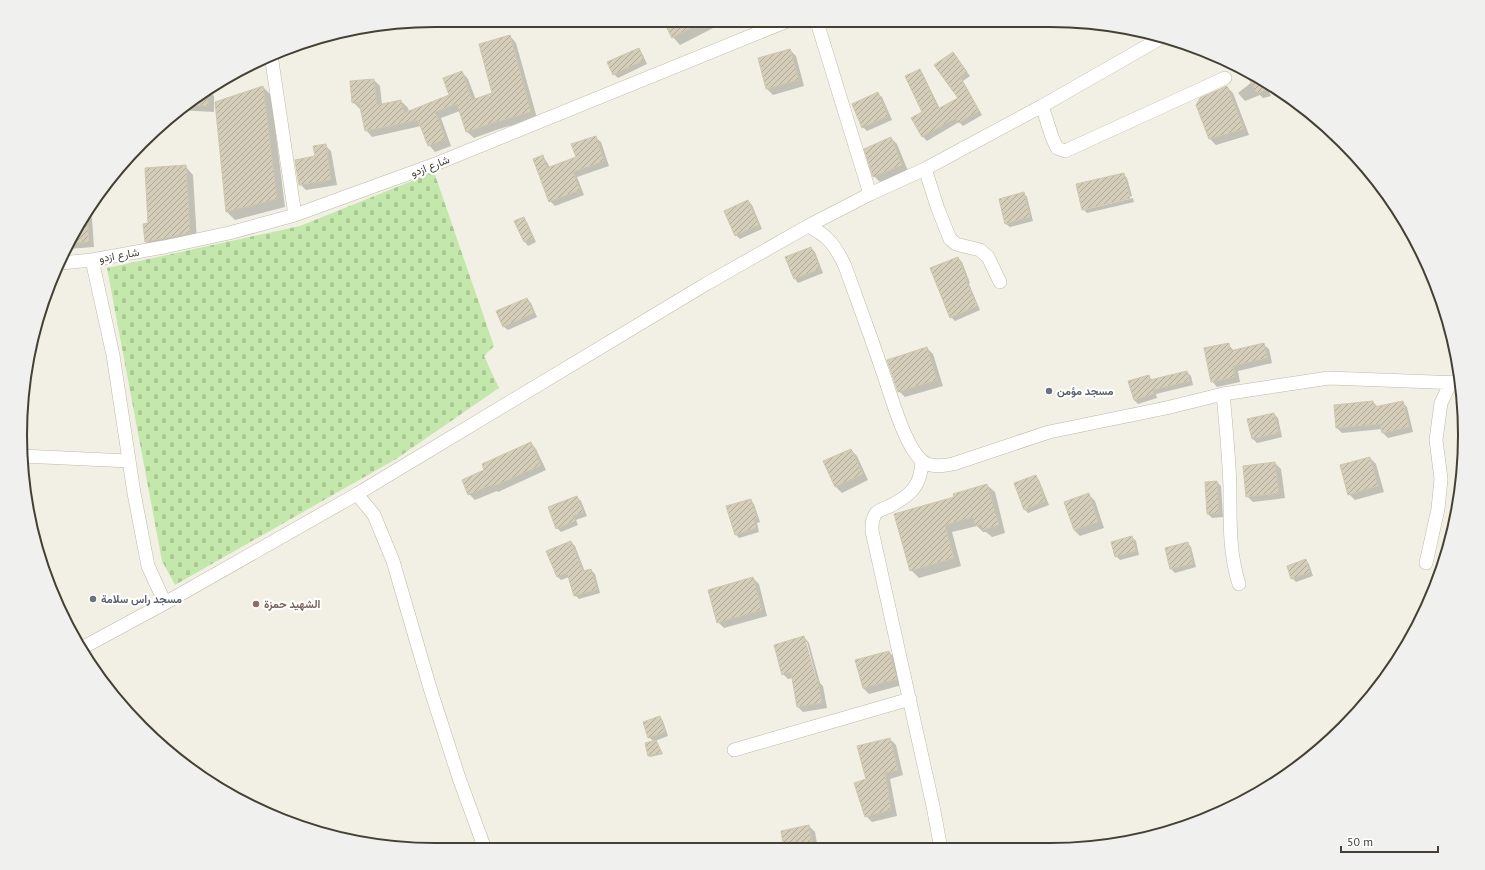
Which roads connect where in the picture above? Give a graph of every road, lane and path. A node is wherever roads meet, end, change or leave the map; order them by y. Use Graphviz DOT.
graph roads {
  1 [pos="773,27"];
  2 [pos="819,27"];
  3 [pos="1156,41"];
  4 [pos="272,61"];
  5 [pos="1225,78"];
  6 [pos="1042,106"];
  7 [pos="925,169"];
  8 [pos="870,194"];
  9 [pos="295,215"];
  10 [pos="808,226"];
  11 [pos="92,260"];
  12 [pos="66,263"];
  13 [pos="1000,282"];
  14 [pos="1455,382"];
  15 [pos="1455,383"];
  16 [pos="1223,394"];
  17 [pos="28,456"];
  18 [pos="130,461"];
  19 [pos="922,461"];
  20 [pos="357,494"];
  21 [pos="1426,563"];
  22 [pos="1239,584"];
  23 [pos="165,603"];
  24 [pos="86,646"];
  25 [pos="910,700"];
  26 [pos="734,750"];
  27 [pos="483,843"];
  28 [pos="940,843"];
  1 -- 9 [label="street, شارع ازدو"];
  2 -- 8 [label="street"];
  3 -- 6 [label="street"];
  4 -- 9 [label="street"];
  5 -- 6 [label="street"];
  6 -- 7 [label="street"];
  7 -- 8 [label="street"];
  7 -- 13 [label="street"];
  8 -- 10 [label="street"];
  9 -- 11 [label="street, شارع ازدو"];
  10 -- 19 [label="street"];
  10 -- 20 [label="street"];
  11 -- 12 [label="street, شارع ازدو"];
  11 -- 18 [label="street"];
  14 -- 16 [label="street"];
  15 -- 21 [label="street"];
  16 -- 19 [label="street"];
  16 -- 22 [label="street"];
  17 -- 18 [label="street"];
  18 -- 23 [label="street"];
  19 -- 25 [label="street"];
  20 -- 23 [label="street"];
  20 -- 27 [label="street"];
  23 -- 24 [label="street"];
  25 -- 26 [label="street"];
  25 -- 28 [label="street"];
}
